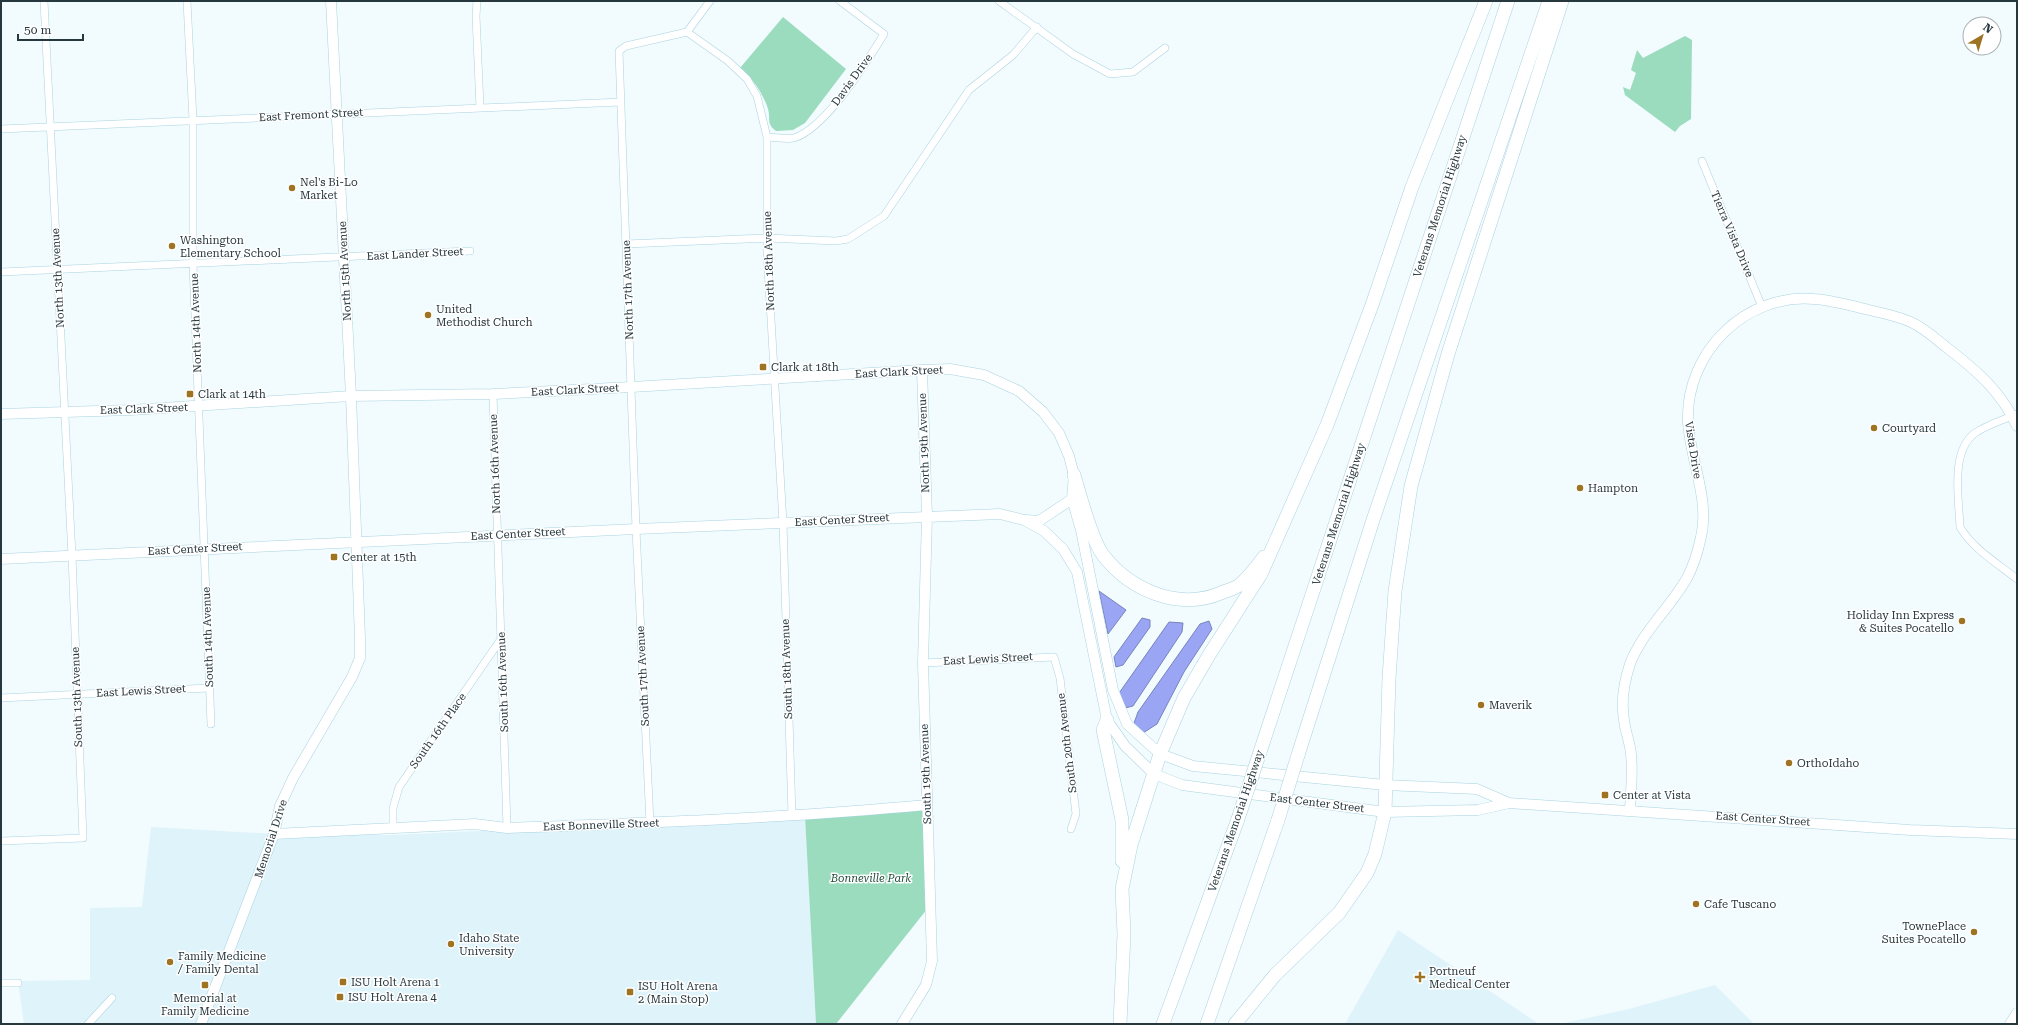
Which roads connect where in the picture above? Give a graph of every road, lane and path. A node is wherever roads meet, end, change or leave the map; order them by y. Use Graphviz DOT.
graph roads {
  1 [pos="44,1"];
  2 [pos="187,1"];
  3 [pos="331,1"];
  4 [pos="477,1"];
  5 [pos="710,1"];
  6 [pos="840,1"];
  7 [pos="999,1"];
  8 [pos="1486,1"];
  9 [pos="1508,1"];
  10 [pos="1548,1"];
  11 [pos="1562,1"];
  12 [pos="1037,27"];
  13 [pos="687,32"];
  14 [pos="1165,48"];
  15 [pos="621,102"];
  16 [pos="480,107"];
  17 [pos="336,114"];
  18 [pos="193,120"];
  19 [pos="50,127"];
  20 [pos="1,129"];
  21 [pos="767,137"];
  22 [pos="1702,161"];
  23 [pos="767,238"];
  24 [pos="626,244"];
  25 [pos="470,251"];
  26 [pos="344,257"];
  27 [pos="193,264"];
  28 [pos="57,270"];
  29 [pos="1,272"];
  30 [pos="1762,307"];
  31 [pos="922,370"];
  32 [pos="774,380"];
  33 [pos="631,387"];
  34 [pos="493,394"];
  35 [pos="351,396"];
  36 [pos="199,406"];
  37 [pos="64,411"];
  38 [pos="1,414"];
  39 [pos="2015,415"];
  40 [pos="2017,426"];
  41 [pos="1074,475"];
  42 [pos="1072,499"];
  43 [pos="927,516"];
  44 [pos="1024,520"];
  45 [pos="783,523"];
  46 [pos="636,529"];
  47 [pos="496,535"];
  48 [pos="356,542"];
  49 [pos="1274,544"];
  50 [pos="205,549"];
  51 [pos="72,556"];
  52 [pos="1,560"];
  53 [pos="2017,579"];
  54 [pos="502,639"];
  55 [pos="1054,657"];
  56 [pos="923,663"];
  57 [pos="209,688"];
  58 [pos="77,694"];
  59 [pos="1,698"];
  60 [pos="1107,720"];
  61 [pos="211,724"];
  62 [pos="1160,754"];
  63 [pos="1154,774"];
  64 [pos="1385,785"];
  65 [pos="1509,803"];
  66 [pos="926,805"];
  67 [pos="1630,810"];
  68 [pos="1385,812"];
  69 [pos="792,816"];
  70 [pos="650,823"];
  71 [pos="507,828"];
  72 [pos="393,829"];
  73 [pos="1071,829"];
  74 [pos="274,834"];
  75 [pos="2017,834"];
  76 [pos="1,841"];
  77 [pos="1122,889"];
  78 [pos="1,983"];
  79 [pos="18,983"];
  80 [pos="112,998"];
  81 [pos="2017,1014"];
  82 [pos="88,1024"];
  83 [pos="201,1024"];
  84 [pos="902,1024"];
  85 [pos="1120,1024"];
  86 [pos="1163,1024"];
  87 [pos="1207,1024"];
  88 [pos="1235,1024"];
  89 [pos="2010,1024"];
  1 -- 19 [label="street, North 13th Avenue"];
  2 -- 18 [label="street, North 14th Avenue"];
  3 -- 17 [label="main road, North 15th Avenue"];
  4 -- 16 [label="street"];
  5 -- 13 [label="street"];
  6 -- 21 [label="street, Davis Drive"];
  7 -- 12 [label="street"];
  8 -- 49 [label="highway"];
  9 -- 86 [label="highway, Veterans Memorial Highway, bridge"];
  10 -- 87 [label="highway, bridge"];
  11 -- 64 [label="highway"];
  12 -- 14 [label="street"];
  12 -- 23 [label="street"];
  13 -- 15 [label="street, North 17th Avenue"];
  13 -- 21 [label="street, North 18th Avenue"];
  15 -- 16 [label="street, East Fremont Street"];
  15 -- 24 [label="street, North 17th Avenue"];
  16 -- 17 [label="street, East Fremont Street"];
  17 -- 18 [label="street, East Fremont Street"];
  17 -- 26 [label="main road, North 15th Avenue"];
  18 -- 19 [label="street, East Fremont Street"];
  18 -- 27 [label="street, North 14th Avenue"];
  19 -- 20 [label="street, East Fremont Street"];
  19 -- 28 [label="street, North 13th Avenue"];
  21 -- 23 [label="street, North 18th Avenue"];
  22 -- 30 [label="street, Tierra Vista Drive"];
  23 -- 24 [label="street"];
  23 -- 32 [label="street, North 18th Avenue"];
  24 -- 33 [label="street, North 17th Avenue"];
  25 -- 26 [label="street, East Lander Street"];
  26 -- 27 [label="street, East Lander Street"];
  26 -- 35 [label="main road, North 15th Avenue"];
  27 -- 28 [label="street, East Lander Street"];
  27 -- 36 [label="street, North 14th Avenue"];
  28 -- 29 [label="street, East Lander Street"];
  28 -- 37 [label="street, North 13th Avenue"];
  30 -- 39 [label="main road, Vista Drive"];
  30 -- 67 [label="main road, Vista Drive"];
  31 -- 32 [label="main road, East Clark Street"];
  31 -- 41 [label="main road, East Clark Street"];
  31 -- 43 [label="main road, North 19th Avenue"];
  32 -- 33 [label="main road, East Clark Street"];
  32 -- 45 [label="street, North 18th Avenue"];
  33 -- 34 [label="main road, East Clark Street"];
  33 -- 46 [label="street, North 17th Avenue"];
  34 -- 35 [label="main road, East Clark Street"];
  34 -- 47 [label="street, North 16th Avenue"];
  35 -- 36 [label="main road, East Clark Street"];
  35 -- 48 [label="main road, North 15th Avenue"];
  36 -- 37 [label="main road, East Clark Street"];
  36 -- 50 [label="street, North 14th Avenue"];
  37 -- 38 [label="main road, East Clark Street"];
  37 -- 51 [label="street, North 13th Avenue"];
  39 -- 40 [label="main road, Vista Drive"];
  39 -- 53 [label="street"];
  41 -- 42 [label="main road, East Clark Street"];
  41 -- 49 [label="highway"];
  42 -- 44 [label="main road"];
  42 -- 62 [label="main road, East Center Street"];
  43 -- 44 [label="main road, East Center Street"];
  43 -- 45 [label="main road, East Center Street"];
  43 -- 56 [label="main road, South 19th Avenue"];
  44 -- 60 [label="main road, East Center Street"];
  45 -- 46 [label="main road, East Center Street"];
  45 -- 69 [label="street, South 18th Avenue"];
  46 -- 47 [label="main road, East Center Street"];
  46 -- 70 [label="street, South 17th Avenue"];
  47 -- 48 [label="main road, East Center Street"];
  47 -- 54 [label="street, South 16th Avenue"];
  48 -- 50 [label="main road, East Center Street"];
  48 -- 74 [label="main road, Memorial Drive"];
  49 -- 62 [label="highway"];
  50 -- 51 [label="main road, East Center Street"];
  50 -- 57 [label="street, South 14th Avenue"];
  51 -- 52 [label="main road, East Center Street"];
  51 -- 58 [label="street, South 13th Avenue"];
  54 -- 71 [label="street, South 16th Avenue"];
  54 -- 72 [label="street, South 16th Place"];
  55 -- 56 [label="street, East Lewis Street"];
  55 -- 73 [label="street, South 20th Avenue"];
  56 -- 66 [label="main road, South 19th Avenue"];
  57 -- 58 [label="street, East Lewis Street"];
  57 -- 61 [label="street, South 14th Avenue"];
  58 -- 59 [label="street, East Lewis Street"];
  58 -- 76 [label="street, South 13th Avenue"];
  60 -- 63 [label="main road, East Center Street"];
  60 -- 77 [label="highway"];
  62 -- 63 [label="highway"];
  62 -- 64 [label="main road, East Center Street"];
  63 -- 68 [label="main road, East Center Street"];
  63 -- 77 [label="highway"];
  64 -- 65 [label="main road, East Center Street"];
  64 -- 68 [label="highway"];
  65 -- 67 [label="main road, East Center Street"];
  65 -- 68 [label="main road, East Center Street"];
  66 -- 69 [label="main road, East Bonneville Street"];
  66 -- 84 [label="main road, South 19th Avenue"];
  67 -- 75 [label="main road, East Center Street"];
  68 -- 88 [label="highway"];
  69 -- 70 [label="main road, East Bonneville Street"];
  70 -- 71 [label="main road, East Bonneville Street"];
  71 -- 72 [label="main road, East Bonneville Street"];
  72 -- 74 [label="main road, East Bonneville Street"];
  74 -- 83 [label="main road, Memorial Drive"];
  77 -- 85 [label="highway"];
  78 -- 79 [label="street"];
  80 -- 82 [label="street"];
  81 -- 89 [label="main road"];
}
